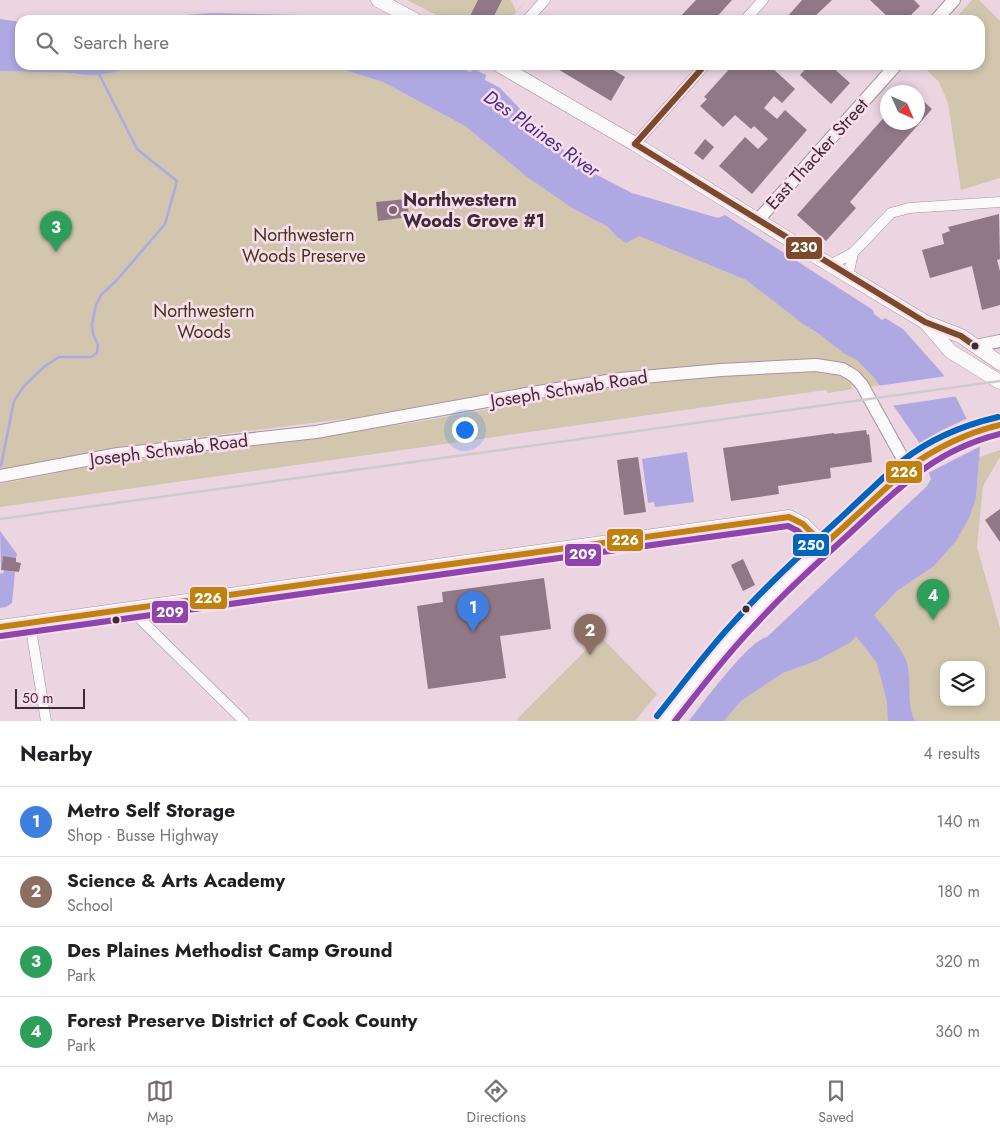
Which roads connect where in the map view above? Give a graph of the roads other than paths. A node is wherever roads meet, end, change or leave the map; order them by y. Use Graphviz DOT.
graph roads {
  1 [pos="378,0"];
  2 [pos="545,0"];
  3 [pos="763,0"];
  4 [pos="954,0"];
  5 [pos="406,15"];
  6 [pos="532,15"];
  7 [pos="750,15"];
  8 [pos="940,15"];
  9 [pos="508,70"];
  10 [pos="701,70"];
  11 [pos="892,70"];
  12 [pos="635,144"];
  13 [pos="1000,202"];
  14 [pos="758,220"];
  15 [pos="853,253"];
  16 [pos="830,265"];
  17 [pos="848,276"];
  18 [pos="925,322"];
  19 [pos="1000,341"];
  20 [pos="975,346"];
  21 [pos="1000,363"];
  22 [pos="1000,382"];
  23 [pos="999,423"];
  24 [pos="908,468"];
  25 [pos="0,476"];
  26 [pos="824,545"];
  27 [pos="131,610"];
  28 [pos="30,623"];
  29 [pos="0,627"];
  30 [pos="46,721"];
  31 [pos="244,721"];
  32 [pos="664,721"];
  1 -- 5 [label="main road"];
  2 -- 6 [label="street"];
  3 -- 7 [label="street"];
  4 -- 8 [label="street"];
  9 -- 12 [label="main road"];
  10 -- 12 [label="street"];
  11 -- 14 [label="street, East Thacker Street"];
  12 -- 14 [label="main road"];
  13 -- 15 [label="street"];
  14 -- 16 [label="main road"];
  15 -- 16 [label="street"];
  15 -- 17 [label="street"];
  16 -- 17 [label="main road"];
  17 -- 18 [label="main road"];
  18 -- 20 [label="main road"];
  18 -- 22 [label="main road"];
  19 -- 20 [label="street"];
  20 -- 21 [label="main road"];
  23 -- 24 [label="main road"];
  24 -- 25 [label="street, Joseph Schwab Road"];
  24 -- 26 [label="main road"];
  26 -- 27 [label="main road"];
  26 -- 32 [label="main road"];
  27 -- 28 [label="main road"];
  27 -- 31 [label="street"];
  28 -- 29 [label="main road"];
  28 -- 30 [label="street"];
}
